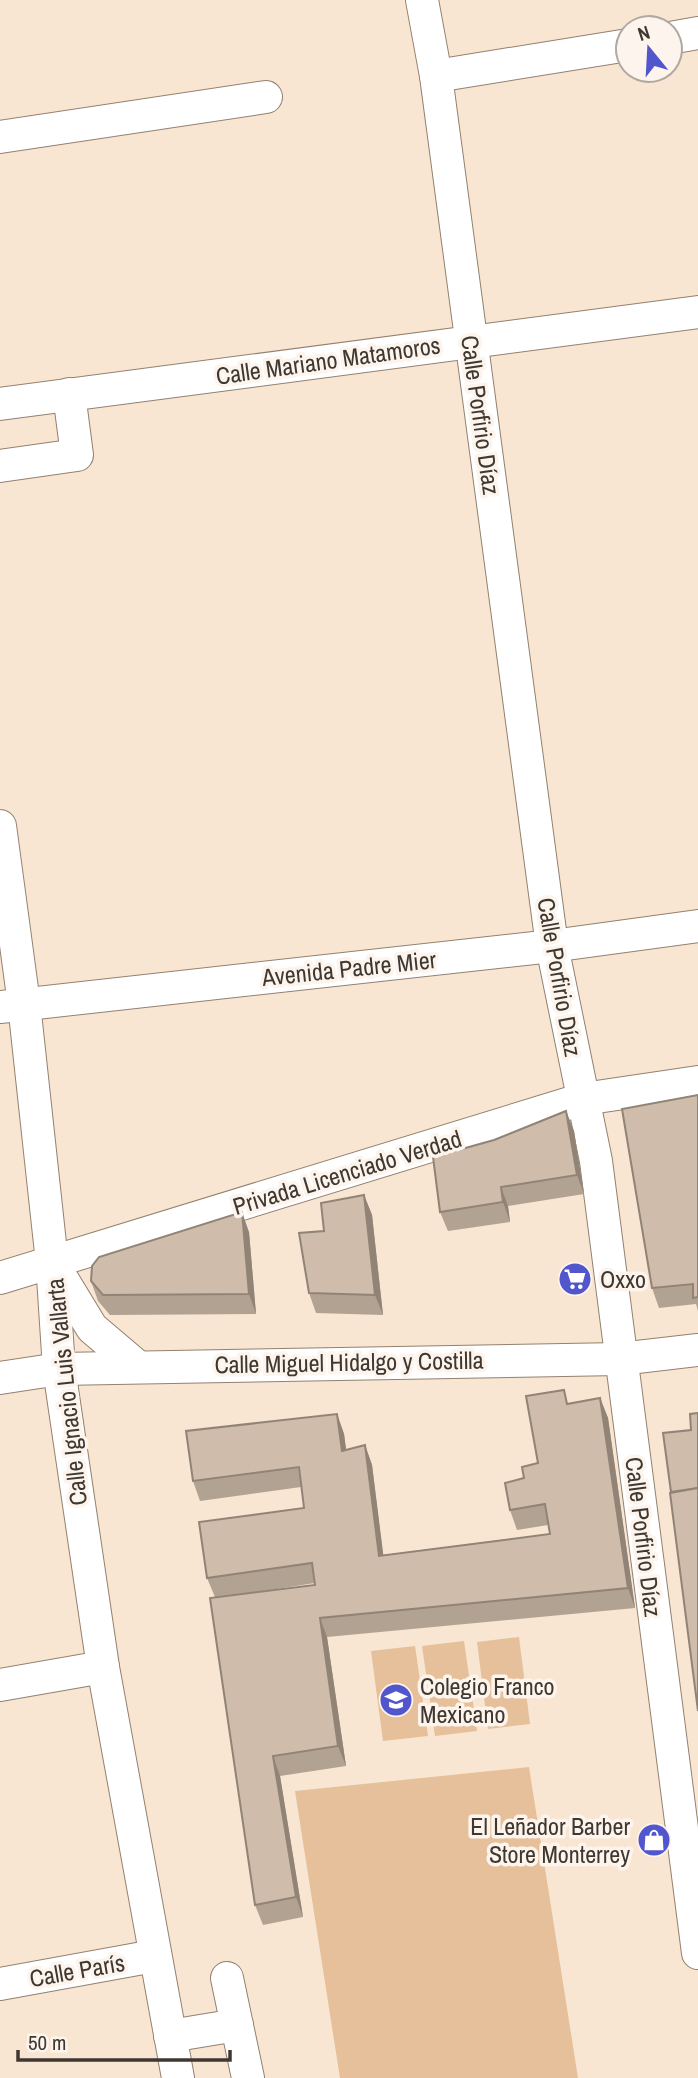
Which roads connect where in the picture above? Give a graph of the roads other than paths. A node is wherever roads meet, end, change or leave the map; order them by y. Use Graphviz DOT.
graph roads {
  1 [pos="422,0"];
  2 [pos="614,47"];
  3 [pos="436,76"];
  4 [pos="266,97"];
  5 [pos="0,137"];
  6 [pos="698,312"];
  7 [pos="470,340"];
  8 [pos="69,394"];
  9 [pos="0,404"];
  10 [pos="0,466"];
  11 [pos="0,826"];
  12 [pos="698,926"];
  13 [pos="552,946"];
  14 [pos="12,1005"];
  15 [pos="698,1082"];
  16 [pos="583,1099"];
  17 [pos="52,1262"];
  18 [pos="0,1278"];
  19 [pos="698,1350"];
  20 [pos="620,1359"];
  21 [pos="138,1367"];
  22 [pos="58,1369"];
  23 [pos="0,1378"];
  24 [pos="103,1667"];
  25 [pos="0,1685"];
  26 [pos="698,1953"];
  27 [pos="154,1956"];
  28 [pos="227,1978"];
  29 [pos="0,1984"];
  30 [pos="237,2025"];
  31 [pos="170,2036"];
  32 [pos="178,2078"];
  33 [pos="248,2078"];
  1 -- 3 [label="street, Calle Porfirio Díaz"];
  2 -- 3 [label="street"];
  3 -- 7 [label="street, Calle Porfirio Díaz"];
  4 -- 5 [label="street"];
  6 -- 7 [label="street, Calle Mariano Matamoros"];
  7 -- 8 [label="street, Calle Mariano Matamoros"];
  7 -- 13 [label="street, Calle Porfirio Díaz"];
  8 -- 9 [label="street, Calle Mariano Matamoros"];
  8 -- 10 [label="street"];
  11 -- 14 [label="street, Calle Ignacio Luis Vallarta"];
  12 -- 13 [label="street, Avenida Padre Mier"];
  13 -- 14 [label="street, Avenida Padre Mier"];
  13 -- 16 [label="street, Calle Porfirio Díaz"];
  14 -- 17 [label="street, Calle Ignacio Luis Vallarta"];
  15 -- 16 [label="street, Privada Licenciado Verdad"];
  16 -- 17 [label="street, Privada Licenciado Verdad"];
  16 -- 20 [label="street, Calle Porfirio Díaz"];
  17 -- 18 [label="street, Privada Licenciado Verdad"];
  17 -- 21 [label="street"];
  17 -- 22 [label="street, Calle Ignacio Luis Vallarta"];
  19 -- 20 [label="street, Calle Miguel Hidalgo y Costilla"];
  20 -- 21 [label="street, Calle Miguel Hidalgo y Costilla"];
  20 -- 26 [label="street, Calle Porfirio Díaz"];
  21 -- 22 [label="street, Calle Miguel Hidalgo y Costilla"];
  22 -- 23 [label="street, Calle Miguel Hidalgo y Costilla"];
  22 -- 24 [label="street, Calle Ignacio Luis Vallarta"];
  24 -- 25 [label="street"];
  24 -- 27 [label="street, Calle Ignacio Luis Vallarta"];
  27 -- 29 [label="street, Calle París"];
  27 -- 31 [label="street, Calle Ignacio Luis Vallarta"];
  28 -- 30 [label="street"];
  30 -- 31 [label="street"];
  30 -- 33 [label="street"];
  31 -- 32 [label="street, Calle Ignacio Luis Vallarta"];
}
